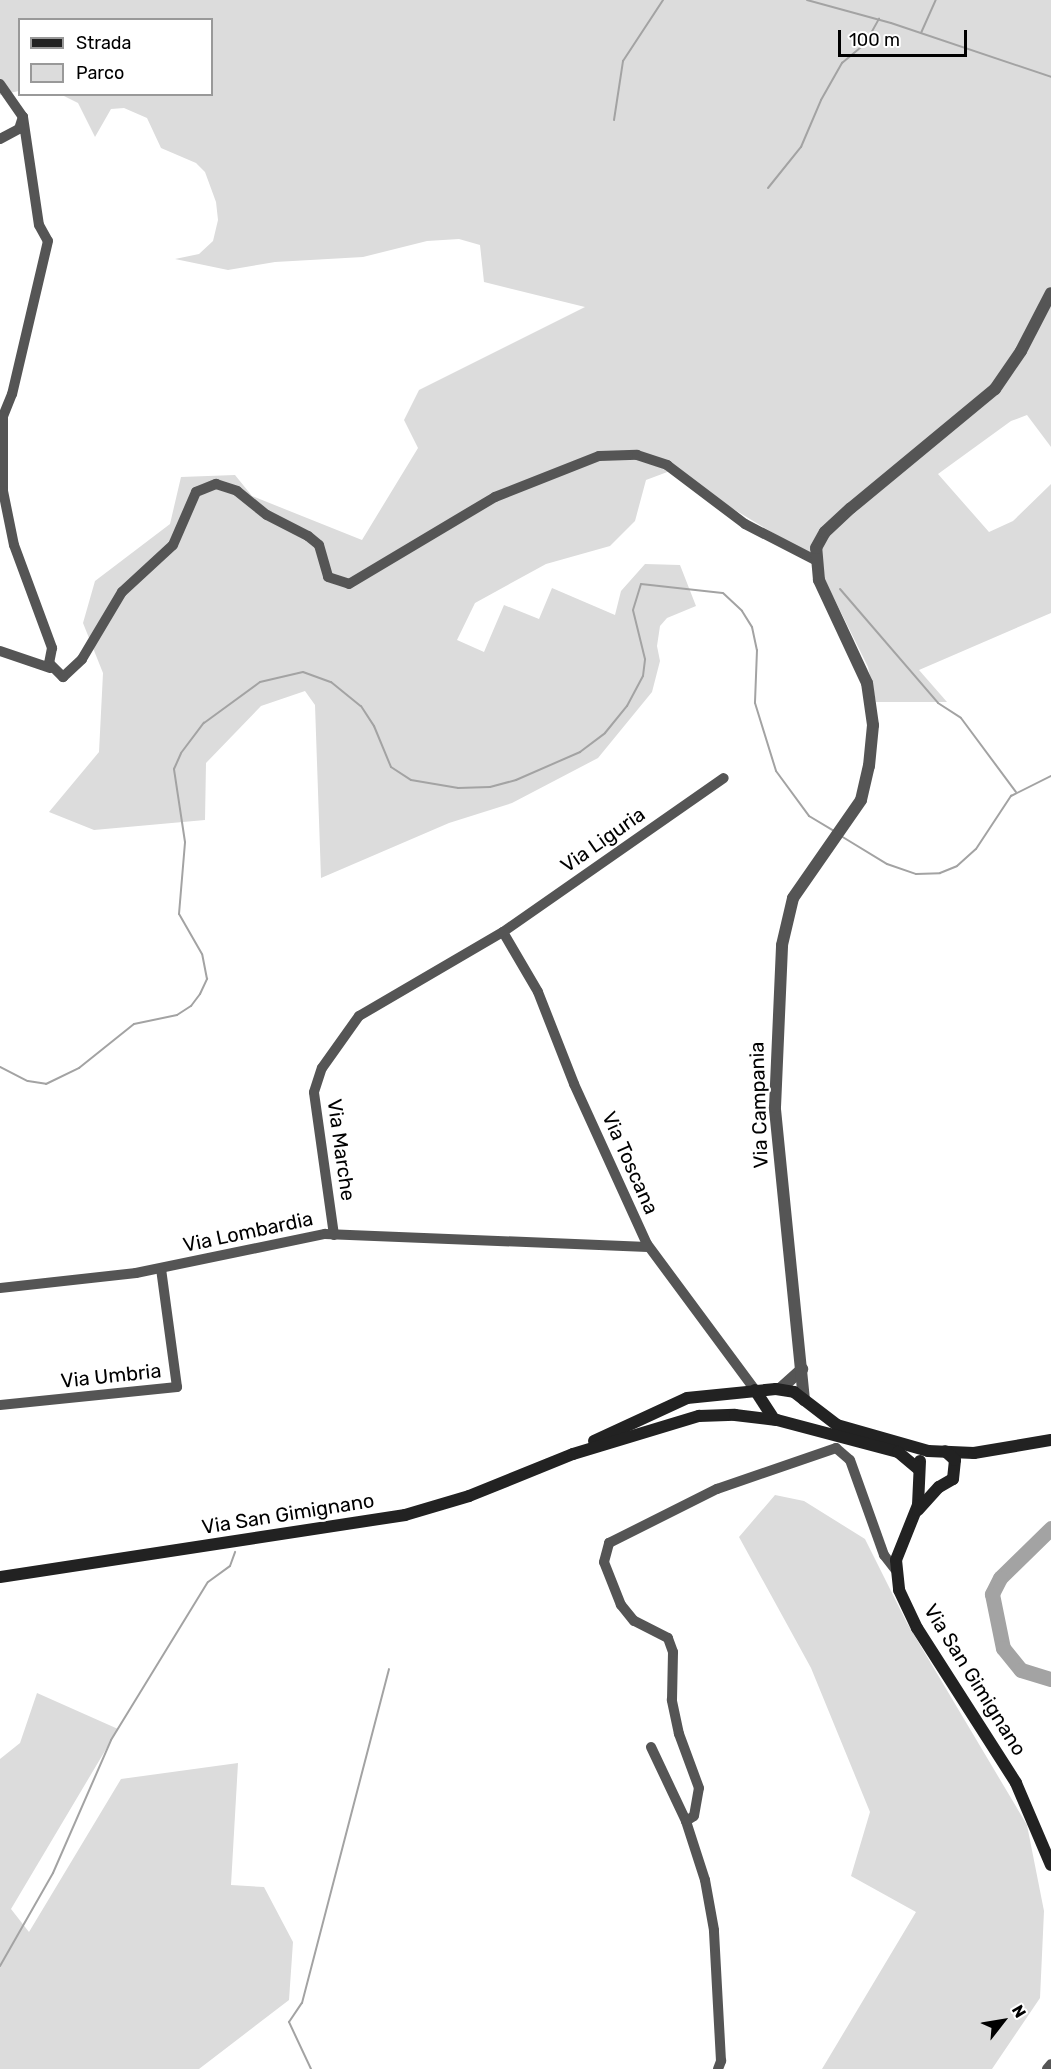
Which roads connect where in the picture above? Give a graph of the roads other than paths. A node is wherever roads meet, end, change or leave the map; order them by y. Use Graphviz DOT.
graph roads {
  1 [pos="0,84"];
  2 [pos="23,117"];
  3 [pos="0,139"];
  4 [pos="1051,293"];
  5 [pos="815,560"];
  6 [pos="0,651"];
  7 [pos="50,668"];
  8 [pos="724,778"];
  9 [pos="503,932"];
  10 [pos="362,1013"];
  11 [pos="334,1235"];
  12 [pos="648,1247"];
  13 [pos="161,1269"];
  14 [pos="0,1288"];
  15 [pos="802,1369"];
  16 [pos="780,1389"];
  17 [pos="755,1390"];
  18 [pos="804,1400"];
  19 [pos="0,1405"];
  20 [pos="774,1419"];
  21 [pos="788,1423"];
  22 [pos="1051,1440"];
  23 [pos="928,1451"];
  24 [pos="945,1451"];
  25 [pos="990,1451"];
  26 [pos="573,1454"];
  27 [pos="919,1473"];
  28 [pos="956,1473"];
  29 [pos="939,1488"];
  30 [pos="916,1513"];
  31 [pos="895,1569"];
  32 [pos="0,1577"];
  33 [pos="651,1747"];
  34 [pos="686,1821"];
  35 [pos="1051,1866"];
  36 [pos="1051,2064"];
  37 [pos="717,2069"];
  38 [pos="1047,2069"];
  1 -- 2 [label="street"];
  2 -- 3 [label="street"];
  2 -- 7 [label="street"];
  4 -- 5 [label="street"];
  5 -- 7 [label="street"];
  5 -- 15 [label="street, Via Campania"];
  6 -- 7 [label="street"];
  8 -- 9 [label="street, Via Liguria"];
  9 -- 10 [label="street, Via Liguria"];
  9 -- 12 [label="street, Via Toscana"];
  10 -- 11 [label="street, Via Marche"];
  11 -- 12 [label="street, Via Lombardia"];
  11 -- 13 [label="street, Via Lombardia"];
  12 -- 17 [label="street, Via Toscana"];
  13 -- 14 [label="street, Via Lombardia"];
  13 -- 19 [label="street, Via Umbria"];
  15 -- 16 [label="street"];
  15 -- 18 [label="street, Via Campania"];
  16 -- 17 [label="main road, Via San Gimignano"];
  16 -- 18 [label="main road, Via San Gimignano"];
  17 -- 20 [label="main road"];
  17 -- 26 [label="main road, Via San Gimignano"];
  18 -- 21 [label="main road"];
  18 -- 23 [label="main road, Via San Gimignano"];
  20 -- 21 [label="main road, Via San Gimignano"];
  20 -- 26 [label="main road, Via San Gimignano"];
  21 -- 27 [label="main road, Via San Gimignano"];
  22 -- 25 [label="main road"];
  23 -- 24 [label="main road, Via San Gimignano"];
  23 -- 27 [label="main road"];
  24 -- 25 [label="main road, Via San Gimignano"];
  24 -- 28 [label="main road"];
  25 -- 28 [label="main road"];
  26 -- 32 [label="main road, Via San Gimignano"];
  27 -- 29 [label="main road, Via San Gimignano"];
  27 -- 30 [label="main road"];
  28 -- 29 [label="main road"];
  29 -- 30 [label="main road"];
  30 -- 31 [label="main road"];
  31 -- 34 [label="street"];
  31 -- 35 [label="main road, Via San Gimignano"];
  33 -- 34 [label="street"];
  34 -- 37 [label="street"];
  36 -- 38 [label="street"];
}
